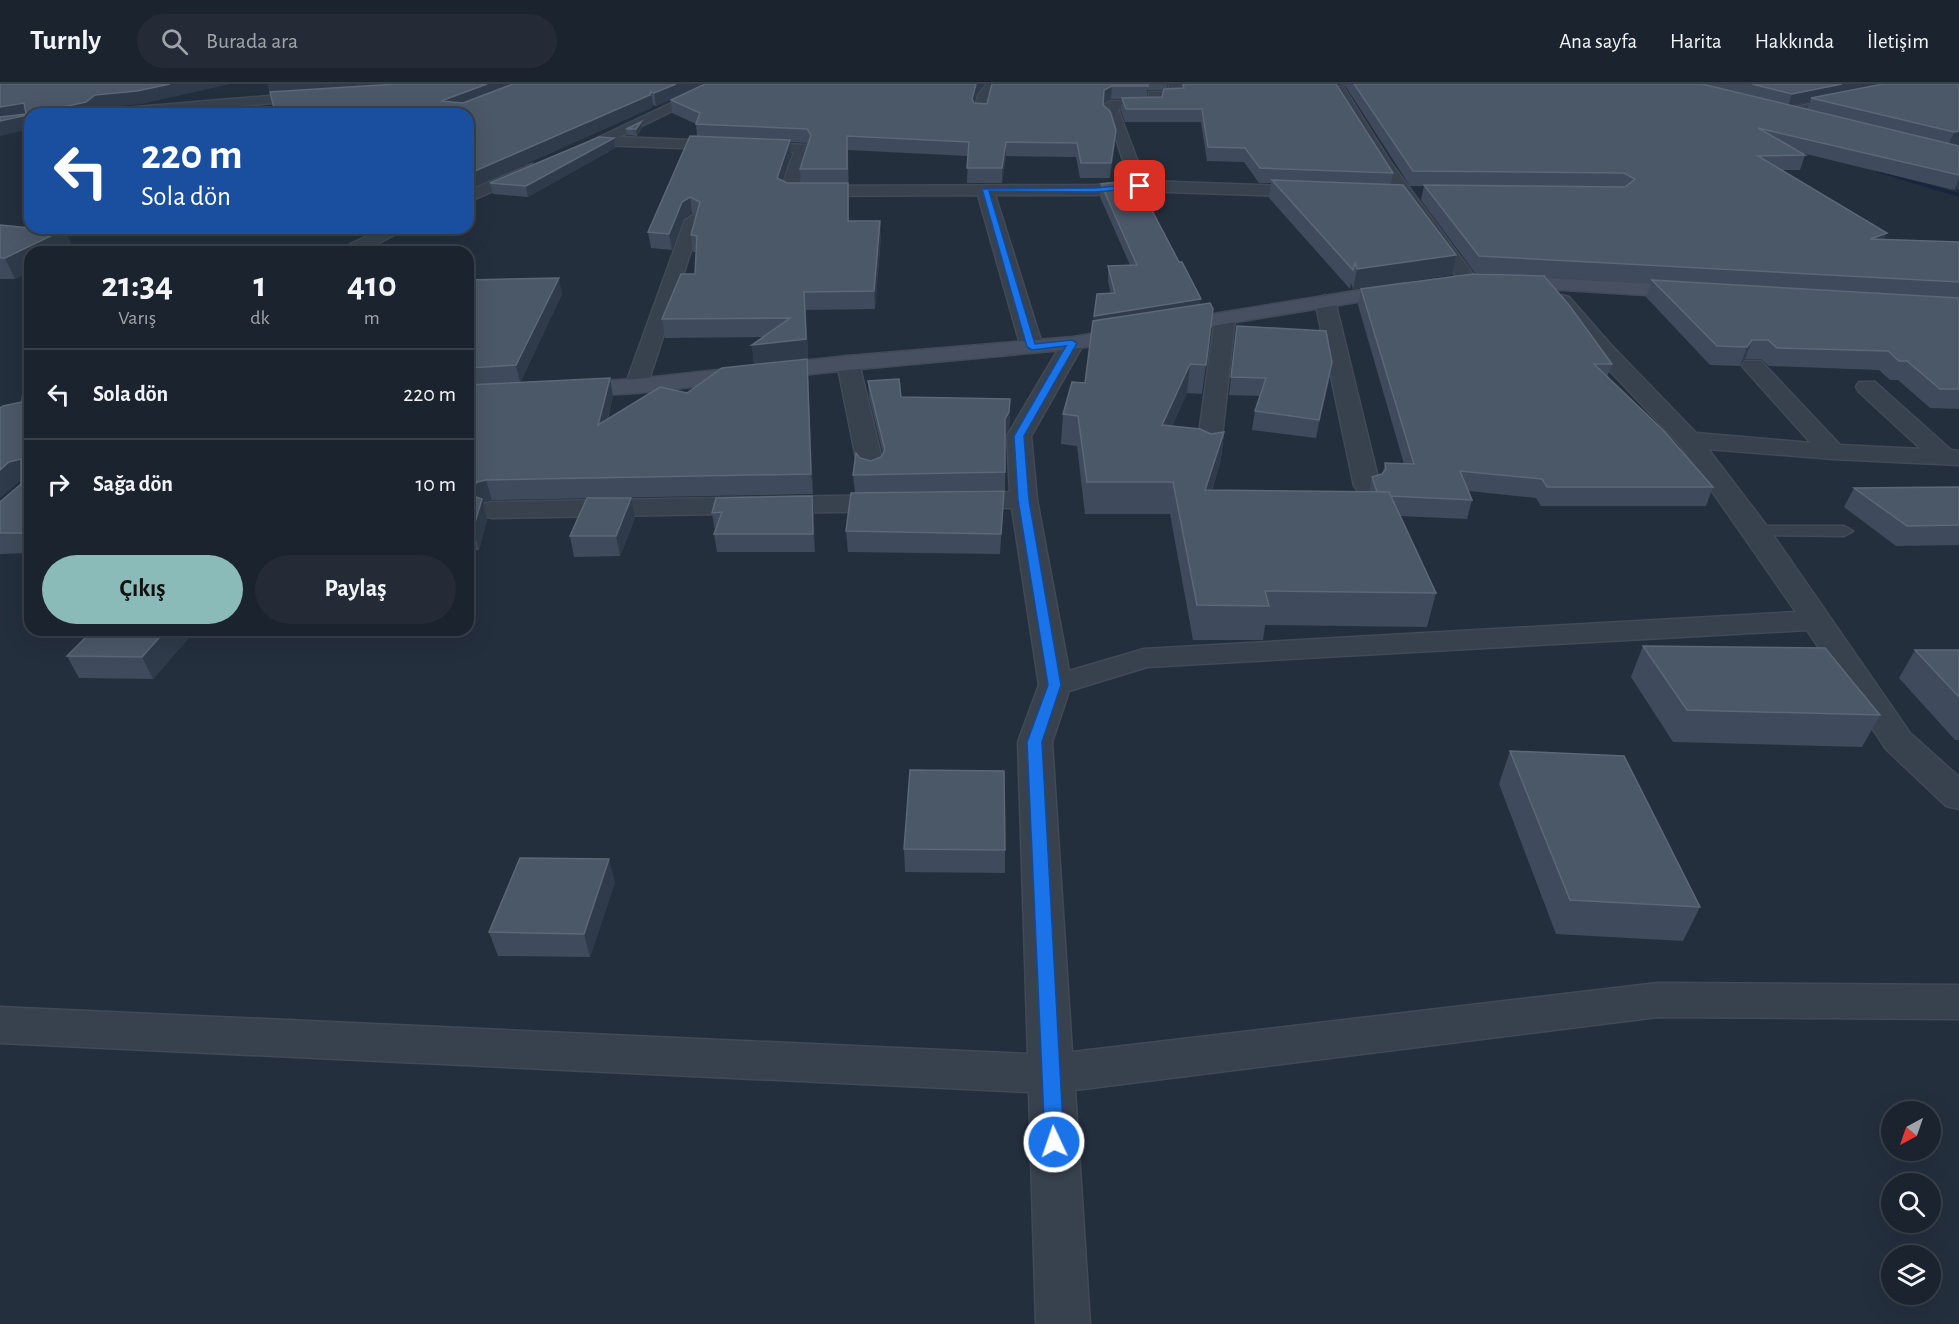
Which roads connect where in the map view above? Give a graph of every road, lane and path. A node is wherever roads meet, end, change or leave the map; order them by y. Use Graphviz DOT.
graph roads {
  1 [pos="722,84"];
  2 [pos="994,84"];
  3 [pos="1175,84"];
  4 [pos="1325,85"];
  5 [pos="204,91"];
  6 [pos="330,95"];
  7 [pos="1846,99"];
  8 [pos="124,108"];
  9 [pos="167,108"];
  10 [pos="1774,110"];
  11 [pos="981,112"];
  12 [pos="1813,119"];
  13 [pos="544,164"];
  14 [pos="1140,186"];
  15 [pos="985,189"];
  16 [pos="474,193"];
  17 [pos="1336,193"];
  18 [pos="1426,193"];
  19 [pos="1405,194"];
  20 [pos="1383,195"];
  21 [pos="693,220"];
  22 [pos="386,234"];
  23 [pos="360,246"];
  24 [pos="1449,283"];
  25 [pos="1546,283"];
  26 [pos="1713,293"];
  27 [pos="1325,301"];
  28 [pos="1225,318"];
  29 [pos="1072,343"];
  30 [pos="1032,347"];
  31 [pos="848,363"];
  32 [pos="1753,366"];
  33 [pos="636,386"];
  34 [pos="1868,387"];
  35 [pos="552,390"];
  36 [pos="1689,440"];
  37 [pos="1833,452"];
  38 [pos="1208,455"];
  39 [pos="1951,457"];
  40 [pos="871,468"];
  41 [pos="1367,486"];
  42 [pos="1024,500"];
  43 [pos="492,510"];
  44 [pos="1756,531"];
  45 [pos="1844,531"];
  46 [pos="1816,620"];
  47 [pos="1054,685"];
  48 [pos="1959,797"];
  49 [pos="1959,1002"];
  50 [pos="0,1025"];
  51 [pos="1051,1074"];
  52 [pos="1063,1324"];
  1 -- 15 [label="street"];
  2 -- 11 [label="street"];
  3 -- 14 [label="street"];
  4 -- 19 [label="street"];
  5 -- 8 [label="street"];
  6 -- 9 [label="street"];
  7 -- 10 [label="lane"];
  10 -- 12 [label="street"];
  13 -- 16 [label="street"];
  14 -- 15 [label="street"];
  14 -- 17 [label="street"];
  15 -- 30 [label="street"];
  18 -- 19 [label="street"];
  19 -- 20 [label="street"];
  19 -- 24 [label="street"];
  21 -- 33 [label="street"];
  22 -- 23 [label="street"];
  24 -- 25 [label="street"];
  24 -- 27 [label="street"];
  25 -- 26 [label="street"];
  25 -- 36 [label="street"];
  27 -- 28 [label="street"];
  27 -- 41 [label="street"];
  28 -- 29 [label="street"];
  28 -- 38 [label="street"];
  29 -- 30 [label="street"];
  29 -- 42 [label="street"];
  30 -- 31 [label="street"];
  31 -- 33 [label="street"];
  31 -- 40 [label="street"];
  32 -- 37 [label="street"];
  33 -- 35 [label="street"];
  34 -- 39 [label="street"];
  36 -- 37 [label="street"];
  36 -- 44 [label="street"];
  37 -- 39 [label="street"];
  42 -- 43 [label="street"];
  42 -- 47 [label="street"];
  44 -- 45 [label="lane"];
  44 -- 46 [label="street"];
  46 -- 47 [label="street"];
  46 -- 48 [label="street"];
  47 -- 51 [label="street"];
  49 -- 51 [label="street"];
  50 -- 51 [label="street"];
  51 -- 52 [label="street"];
}
